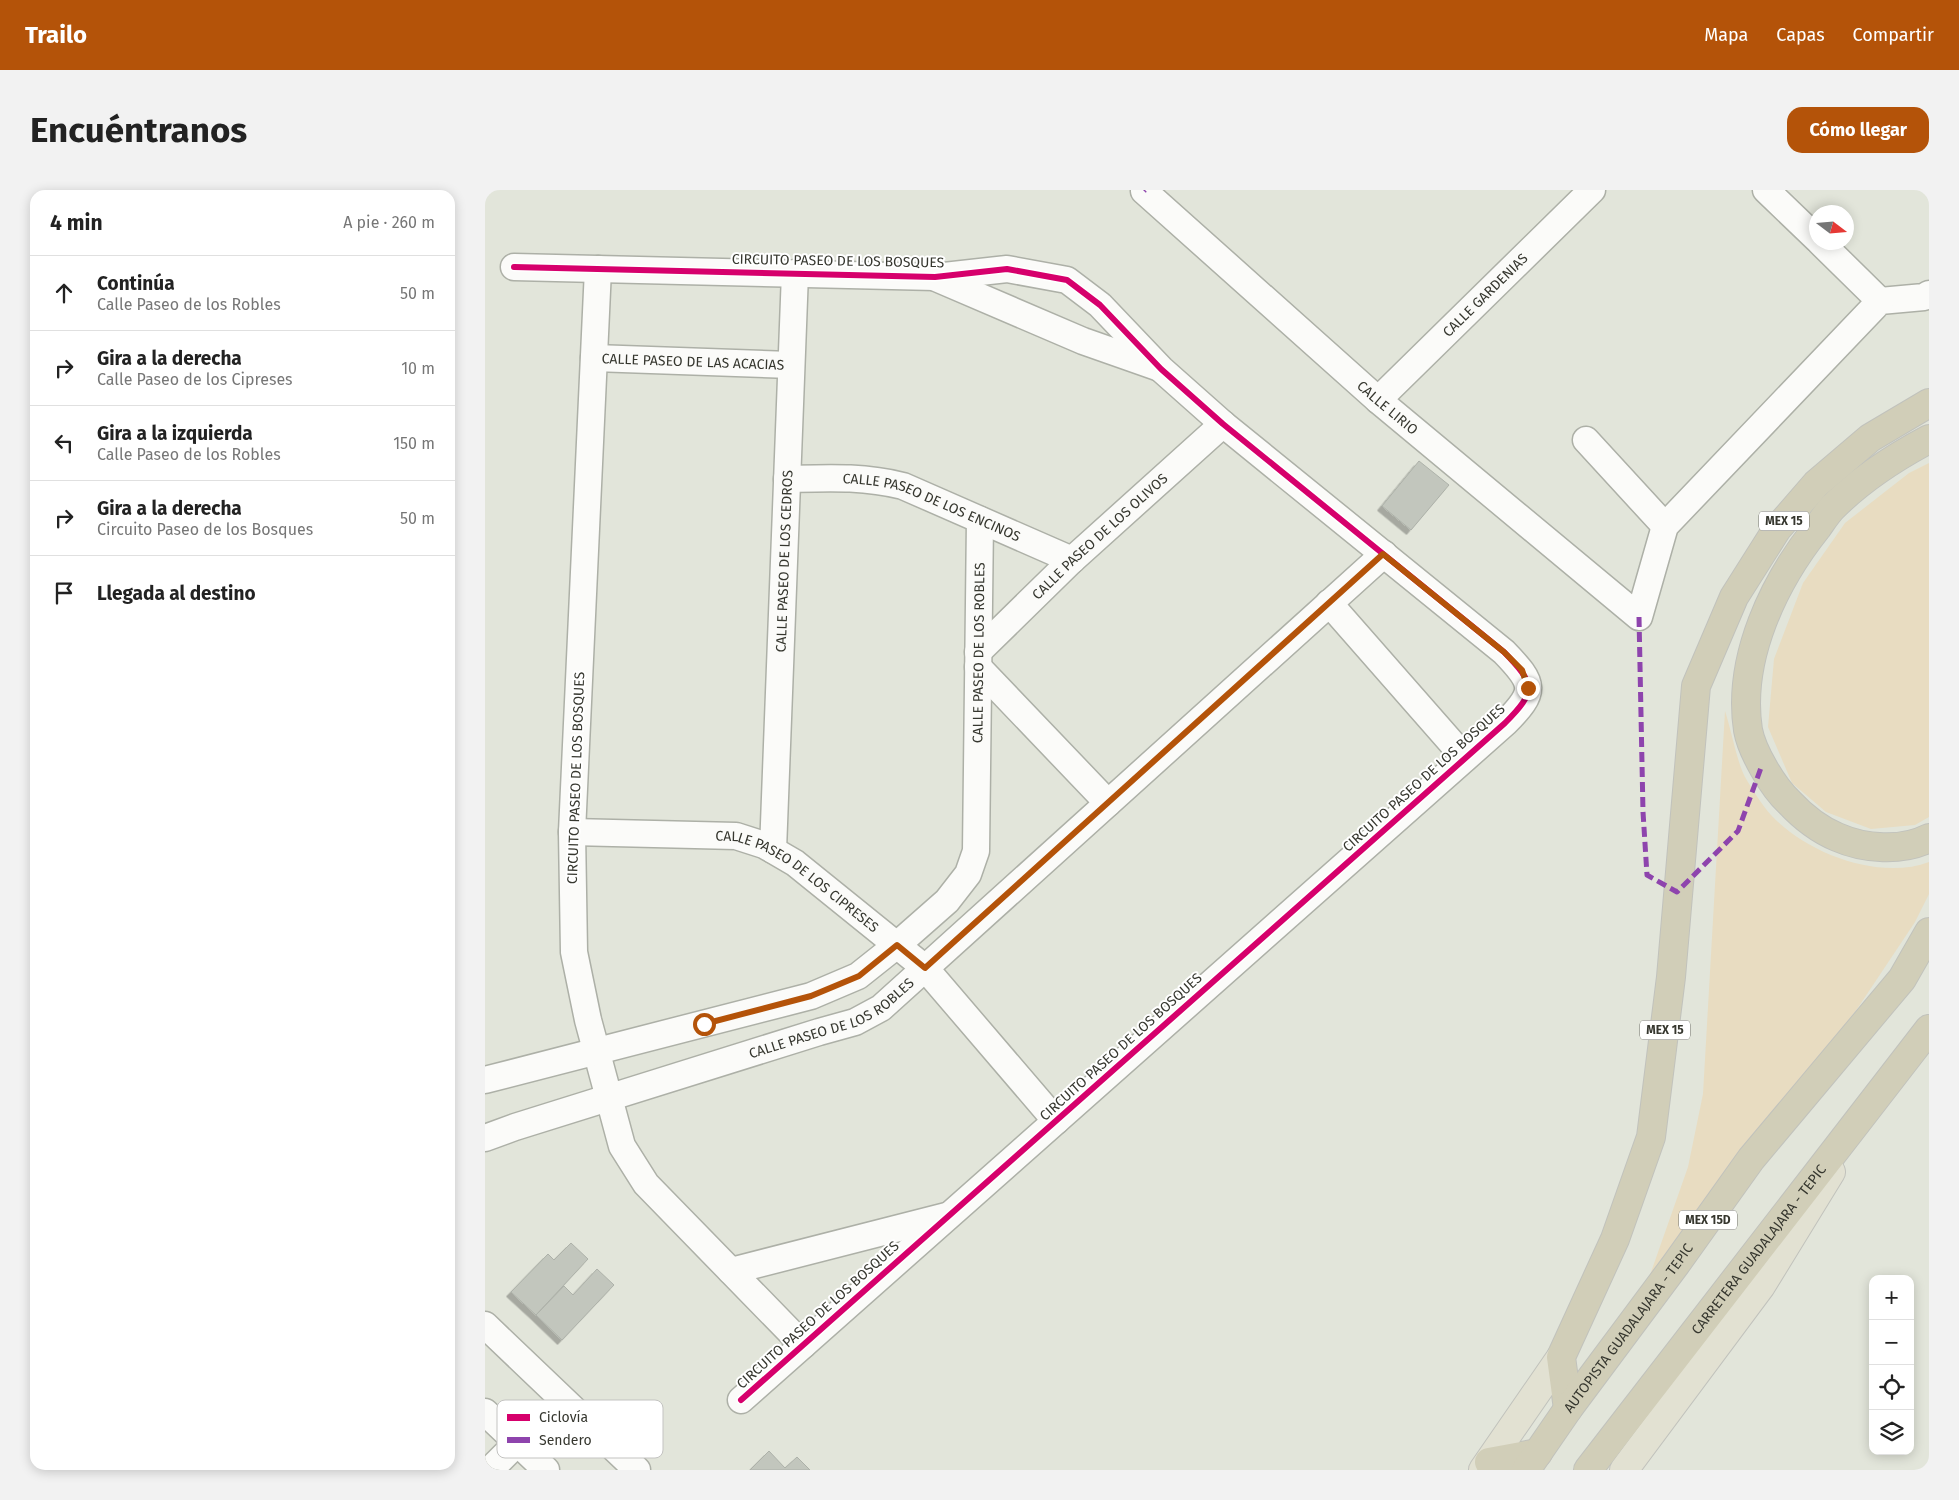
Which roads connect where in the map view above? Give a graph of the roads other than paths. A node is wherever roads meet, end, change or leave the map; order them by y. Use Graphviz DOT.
graph roads {
  1 [pos="1592,190"];
  2 [pos="1766,190"];
  3 [pos="1144,191"];
  4 [pos="1809,231"];
  5 [pos="1828,250"];
  6 [pos="514,267"];
  7 [pos="598,269"];
  8 [pos="795,274"];
  9 [pos="935,277"];
  10 [pos="1929,294"];
  11 [pos="1880,301"];
  12 [pos="593,358"];
  13 [pos="791,365"];
  14 [pos="1161,368"];
  15 [pos="1378,400"];
  16 [pos="1929,403"];
  17 [pos="1223,424"];
  18 [pos="1929,439"];
  19 [pos="1585,440"];
  20 [pos="787,479"];
  21 [pos="980,520"];
  22 [pos="1665,526"];
  23 [pos="1383,554"];
  24 [pos="1072,560"];
  25 [pos="1329,603"];
  26 [pos="978,660"];
  27 [pos="1465,758"];
  28 [pos="1108,803"];
  29 [pos="572,832"];
  30 [pos="1929,838"];
  31 [pos="773,850"];
  32 [pos="1929,932"];
  33 [pos="897,945"];
  34 [pos="925,968"];
  35 [pos="1929,1029"];
  36 [pos="597,1052"];
  37 [pos="485,1080"];
  38 [pos="1877,1096"];
  39 [pos="609,1098"];
  40 [pos="1056,1121"];
  41 [pos="485,1138"];
  42 [pos="949,1215"];
  43 [pos="731,1271"];
  44 [pos="485,1325"];
  45 [pos="803,1345"];
  46 [pos="1561,1357"];
  47 [pos="564,1400"];
  48 [pos="741,1400"];
  49 [pos="1568,1409"];
  50 [pos="485,1412"];
  51 [pos="497,1424"];
  52 [pos="502,1458"];
  53 [pos="533,1458"];
  54 [pos="624,1458"];
  55 [pos="1532,1461"];
  56 [pos="1486,1466"];
  57 [pos="490,1470"];
  58 [pos="546,1470"];
  59 [pos="637,1470"];
  60 [pos="1588,1470"];
  61 [pos="1624,1470"];
  1 -- 15 [label="street, CALLE GARDENIAS"];
  2 -- 4 [label="street"];
  3 -- 15 [label="street, CALLE LIRIO"];
  5 -- 11 [label="street"];
  6 -- 7 [label="street, CIRCUITO PASEO DE LOS BOSQUES"];
  7 -- 8 [label="street, CIRCUITO PASEO DE LOS BOSQUES"];
  7 -- 12 [label="street, CIRCUITO PASEO DE LOS BOSQUES"];
  8 -- 9 [label="street, CIRCUITO PASEO DE LOS BOSQUES"];
  8 -- 13 [label="street, CALLE PASEO DE LOS CEDROS"];
  9 -- 14 [label="street, CIRCUITO PASEO DE LOS BOSQUES"];
  9 -- 14 [label="street, CIRCUITO PASEO DE LOS BOSQUES"];
  10 -- 11 [label="street"];
  11 -- 22 [label="street"];
  12 -- 13 [label="street, CALLE PASEO DE LAS ACACIAS"];
  12 -- 29 [label="street, CIRCUITO PASEO DE LOS BOSQUES"];
  13 -- 20 [label="street, CALLE PASEO DE LOS CEDROS"];
  14 -- 17 [label="street, CIRCUITO PASEO DE LOS BOSQUES"];
  15 -- 22 [label="street, CALLE LIRIO"];
  16 -- 46 [label="highway, MEX 15"];
  17 -- 23 [label="street, CIRCUITO PASEO DE LOS BOSQUES"];
  17 -- 24 [label="street, CALLE PASEO DE LOS OLIVOS"];
  18 -- 30 [label="highway, MEX 15"];
  19 -- 22 [label="street"];
  20 -- 21 [label="street, CALLE PASEO DE LOS ENCINOS"];
  20 -- 31 [label="street, CALLE PASEO DE LOS CEDROS"];
  21 -- 24 [label="street, CALLE PASEO DE LOS ENCINOS"];
  21 -- 26 [label="street, CALLE PASEO DE LOS ROBLES"];
  23 -- 25 [label="street, CALLE PASEO DE LOS ROBLES"];
  23 -- 27 [label="street, CIRCUITO PASEO DE LOS BOSQUES"];
  24 -- 26 [label="street, CALLE PASEO DE LOS OLIVOS"];
  25 -- 27 [label="street"];
  25 -- 28 [label="street, CALLE PASEO DE LOS ROBLES"];
  26 -- 28 [label="street"];
  26 -- 33 [label="street, CALLE PASEO DE LOS ROBLES"];
  27 -- 40 [label="street, CIRCUITO PASEO DE LOS BOSQUES"];
  28 -- 34 [label="street, CALLE PASEO DE LOS ROBLES"];
  29 -- 31 [label="street, CALLE PASEO DE LOS CIPRESES"];
  29 -- 36 [label="street, CIRCUITO PASEO DE LOS BOSQUES"];
  31 -- 33 [label="street, CALLE PASEO DE LOS CIPRESES"];
  32 -- 49 [label="highway, AUTOPISTA GUADALAJARA - TEPIC / MEX 15D"];
  33 -- 34 [label="street, CALLE PASEO DE LOS CIPRESES"];
  33 -- 36 [label="street, CALLE PASEO DE LOS ROBLES"];
  34 -- 39 [label="street, CALLE PASEO DE LOS ROBLES"];
  34 -- 40 [label="street, CALLE PASEO DE LOS CIPRESES"];
  35 -- 38 [label="highway, CARRETERA GUADALAJARA - TEPIC"];
  36 -- 37 [label="street, CALLE PASEO DE LOS ROBLES"];
  36 -- 39 [label="street, CIRCUITO PASEO DE LOS BOSQUES"];
  38 -- 60 [label="highway, CARRETERA GUADALAJARA - TEPIC"];
  38 -- 61 [label="main road"];
  39 -- 41 [label="street, CALLE PASEO DE LOS ROBLES"];
  39 -- 43 [label="street, CIRCUITO PASEO DE LOS BOSQUES"];
  40 -- 42 [label="street, CIRCUITO PASEO DE LOS BOSQUES"];
  42 -- 43 [label="street, CIRCUITO PASEO DE LOS BOSQUES"];
  42 -- 45 [label="street, CIRCUITO PASEO DE LOS BOSQUES"];
  43 -- 45 [label="street, CIRCUITO PASEO DE LOS BOSQUES"];
  44 -- 47 [label="street"];
  45 -- 48 [label="street, CIRCUITO PASEO DE LOS BOSQUES"];
  46 -- 49 [label="highway"];
  46 -- 56 [label="main road, MEX 15"];
  49 -- 55 [label="highway, AUTOPISTA GUADALAJARA - TEPIC / MEX 15D"];
  50 -- 51 [label="street"];
  52 -- 57 [label="street"];
  53 -- 58 [label="street"];
  54 -- 59 [label="street"];
  55 -- 56 [label="highway"];
}
